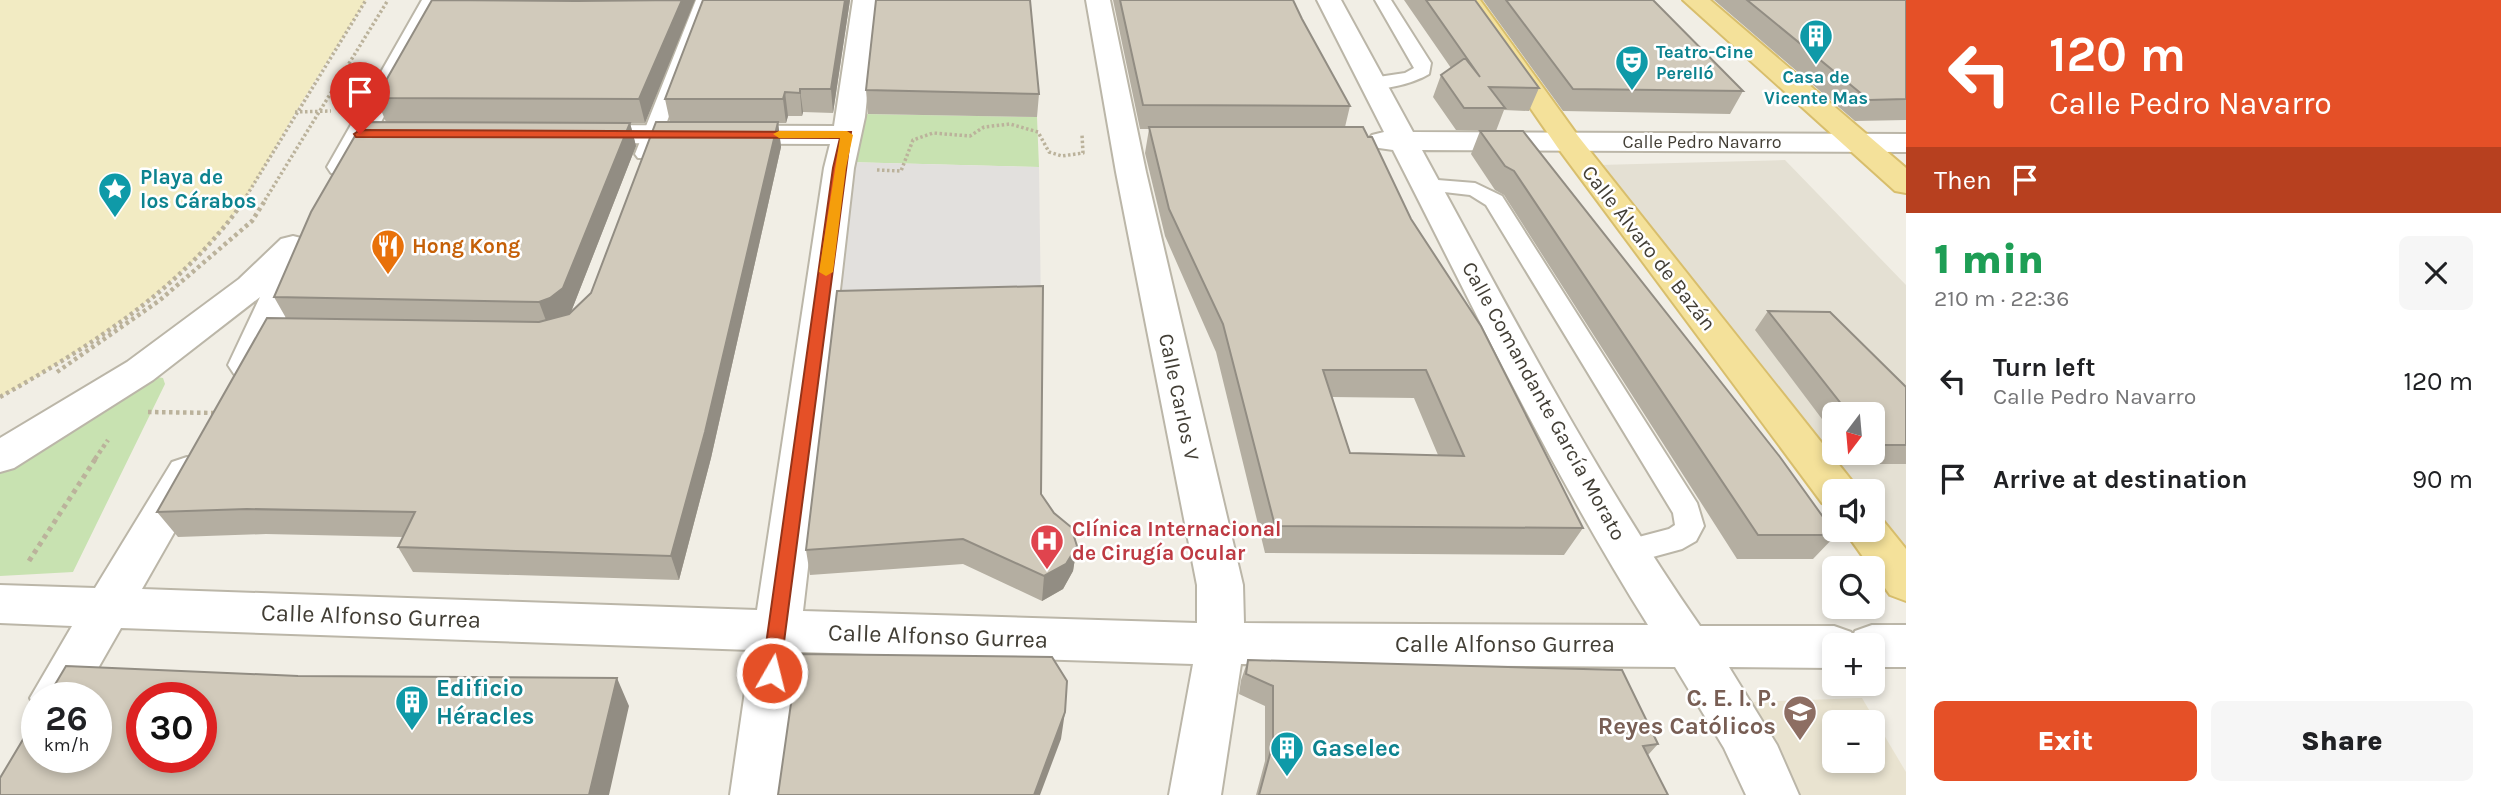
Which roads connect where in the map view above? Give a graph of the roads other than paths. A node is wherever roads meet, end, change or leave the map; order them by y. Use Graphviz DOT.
graph roads {
  1 [pos="434,0"];
  2 [pos="704,0"];
  3 [pos="865,0"];
  4 [pos="1098,0"];
  5 [pos="1329,0"];
  6 [pos="1383,0"];
  7 [pos="1468,0"];
  8 [pos="1695,0"];
  9 [pos="1373,83"];
  10 [pos="360,134"];
  11 [pos="394,134"];
  12 [pos="557,134"];
  13 [pos="653,134"];
  14 [pos="1356,141"];
  15 [pos="1403,141"];
  16 [pos="1568,142"];
  17 [pos="1859,143"];
  18 [pos="1906,143"];
  19 [pos="843,151"];
  20 [pos="638,173"];
  21 [pos="1906,184"];
  22 [pos="1425,186"];
  23 [pos="330,190"];
  24 [pos="0,457"];
  25 [pos="1827,479"];
  26 [pos="1875,542"];
  27 [pos="1627,552"];
  28 [pos="1906,582"];
  29 [pos="0,604"];
  30 [pos="129,607"];
  31 [pos="778,632"];
  32 [pos="1219,642"];
  33 [pos="1686,646"];
  34 [pos="1822,646"];
  35 [pos="1885,646"];
  36 [pos="1906,646"];
  37 [pos="72,682"];
  38 [pos="756,795"];
  39 [pos="1195,795"];
  40 [pos="1773,795"];
  1 -- 10 [label="street"];
  2 -- 13 [label="lane"];
  3 -- 19 [label="street"];
  4 -- 32 [label="street, Calle Carlos V"];
  5 -- 9 [label="street, Calle Comandante García Morato"];
  6 -- 9 [label="lane"];
  7 -- 16 [label="main road, Calle Álvaro de Bazán"];
  8 -- 17 [label="main road"];
  9 -- 15 [label="street, Calle Comandante García Morato"];
  10 -- 11 [label="street"];
  10 -- 23 [label="street"];
  12 -- 13 [label="street"];
  13 -- 19 [label="street"];
  13 -- 20 [label="lane"];
  14 -- 15 [label="street, Calle Pedro Navarro"];
  15 -- 16 [label="street, Calle Pedro Navarro"];
  15 -- 22 [label="street, Calle Comandante García Morato"];
  16 -- 17 [label="street, Calle Pedro Navarro"];
  16 -- 25 [label="main road, Calle Álvaro de Bazán"];
  17 -- 18 [label="street, Calle Pedro Navarro"];
  17 -- 21 [label="main road"];
  19 -- 31 [label="street"];
  22 -- 27 [label="street, Calle Comandante García Morato"];
  22 -- 27 [label="lane"];
  24 -- 30 [label="street"];
  26 -- 28 [label="main road"];
  27 -- 33 [label="street, Calle Comandante García Morato"];
  29 -- 30 [label="street, Calle Alfonso Gurrea"];
  30 -- 31 [label="street, Calle Alfonso Gurrea"];
  30 -- 37 [label="street"];
  31 -- 32 [label="street, Calle Alfonso Gurrea"];
  31 -- 38 [label="street"];
  32 -- 33 [label="street, Calle Alfonso Gurrea"];
  32 -- 39 [label="street, Calle Carlos V"];
  33 -- 34 [label="street, Calle Alfonso Gurrea"];
  33 -- 40 [label="street, Calle Comandante García Morato"];
  35 -- 36 [label="street"];
}
